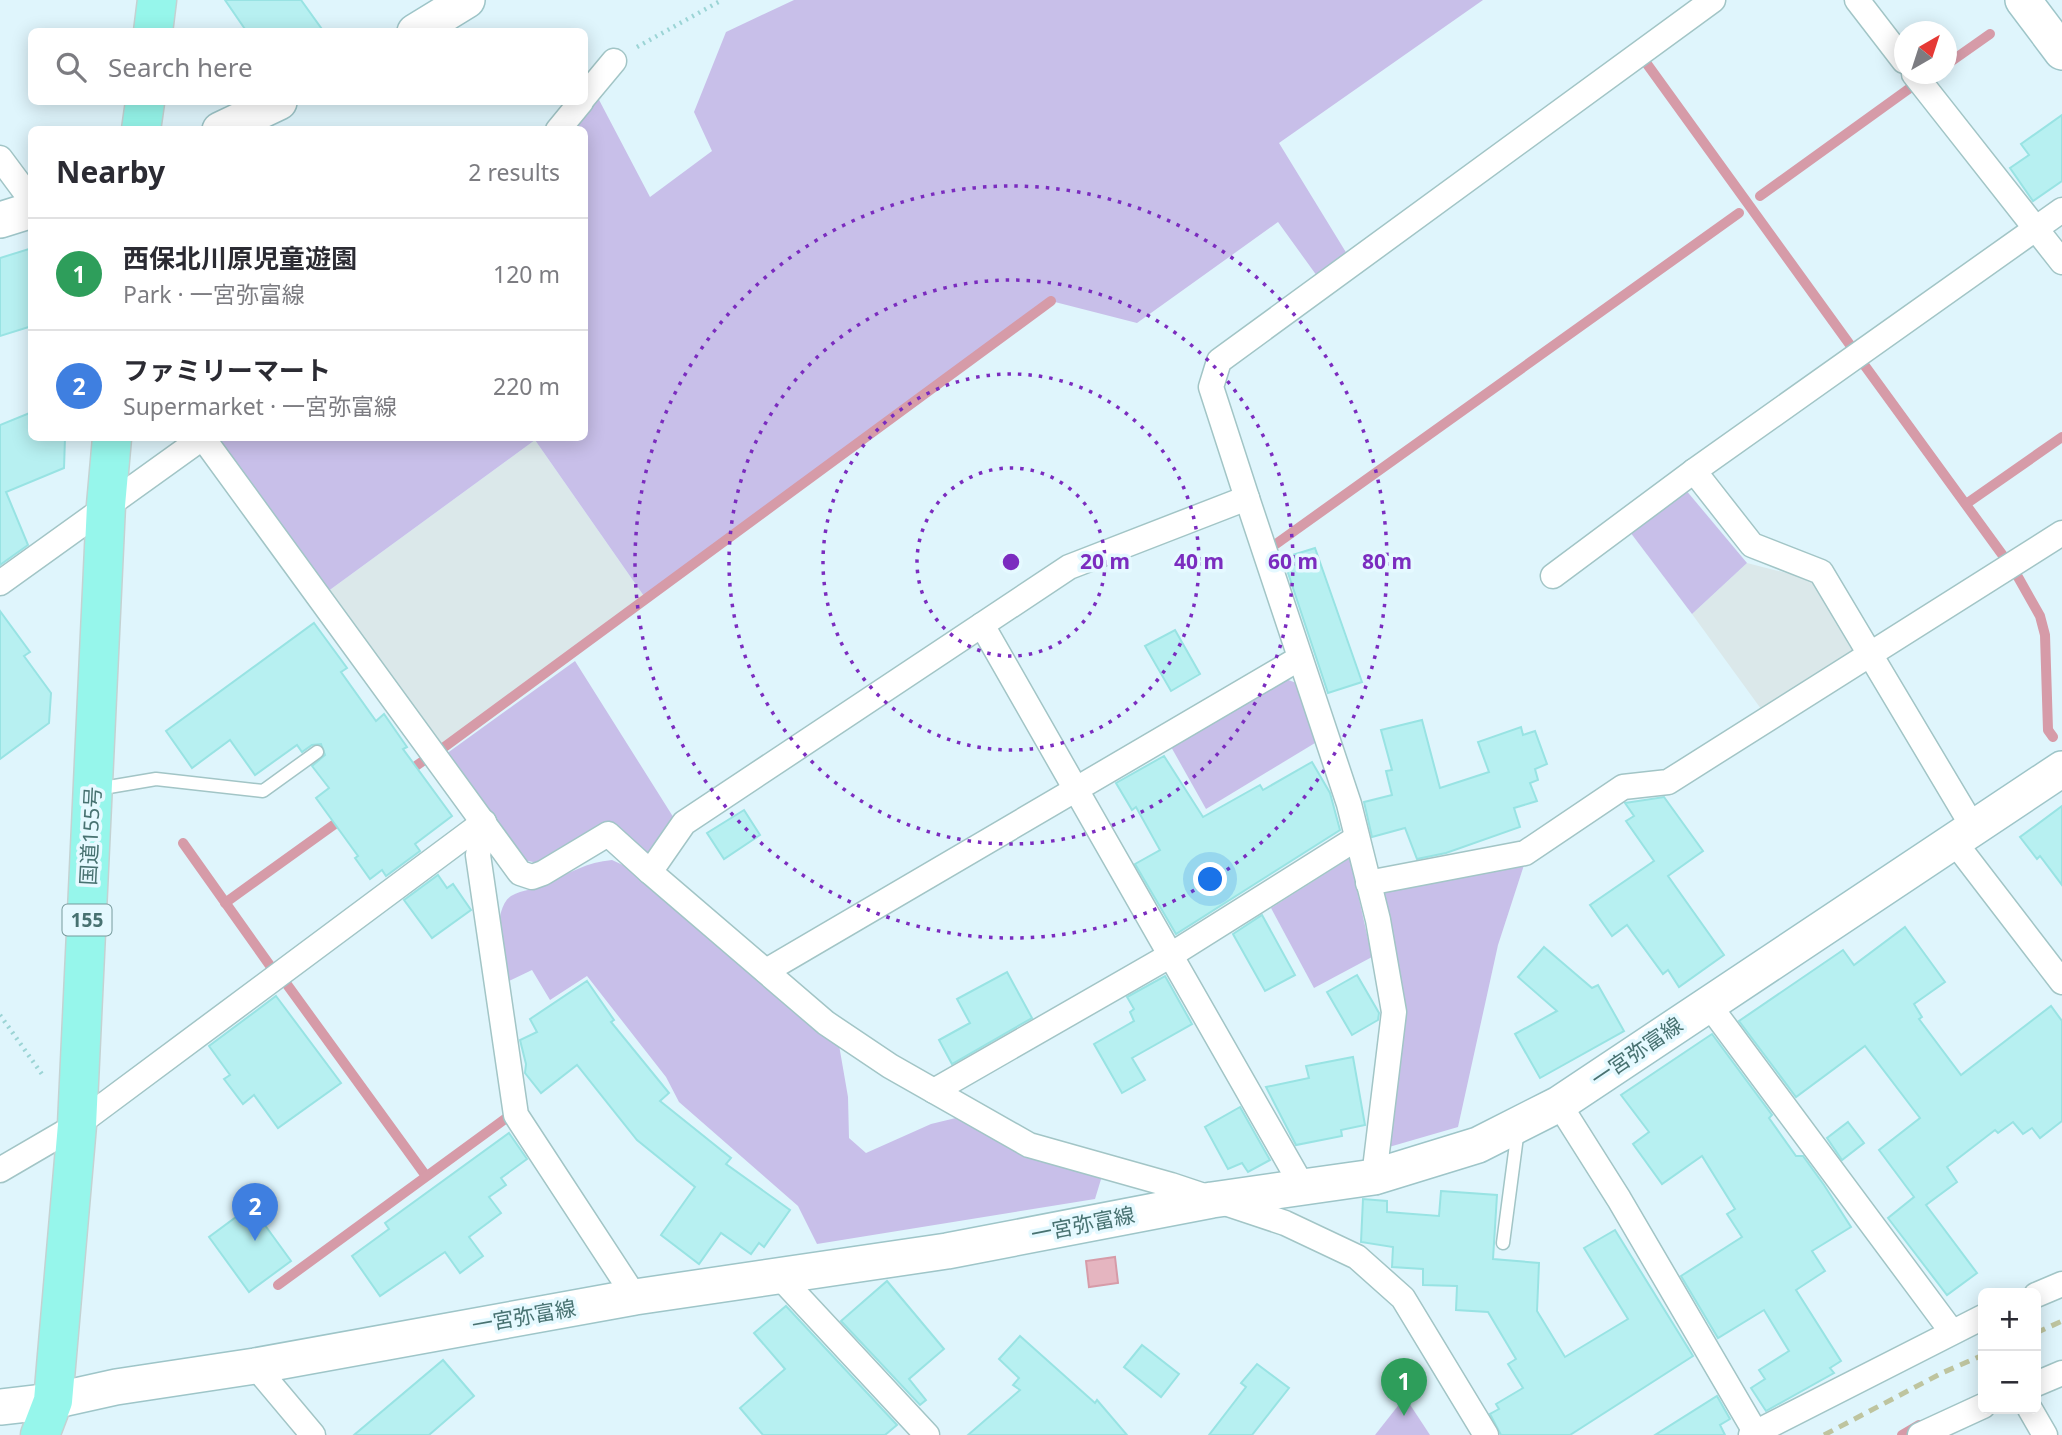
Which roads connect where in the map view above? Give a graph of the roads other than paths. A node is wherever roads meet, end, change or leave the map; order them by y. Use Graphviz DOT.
graph roads {
  1 [pos="157,0"];
  2 [pos="467,0"];
  3 [pos="1713,0"];
  4 [pos="1857,0"];
  5 [pos="2023,0"];
  6 [pos="154,28"];
  7 [pos="422,28"];
  8 [pos="1894,47"];
  9 [pos="2062,52"];
  10 [pos="614,61"];
  11 [pos="1922,84"];
  12 [pos="588,92"];
  13 [pos="145,105"];
  14 [pos="273,105"];
  15 [pos="579,105"];
  16 [pos="142,126"];
  17 [pos="228,126"];
  18 [pos="561,126"];
  19 [pos="0,158"];
  20 [pos="28,196"];
  21 [pos="2062,210"];
  22 [pos="28,211"];
  23 [pos="0,220"];
  24 [pos="2036,229"];
  25 [pos="2062,262"];
  26 [pos="112,441"];
  27 [pos="199,441"];
  28 [pos="205,441"];
  29 [pos="1694,471"];
  30 [pos="1247,498"];
  31 [pos="106,505"];
  32 [pos="2062,533"];
  33 [pos="1553,576"];
  34 [pos="0,583"];
  35 [pos="982,625"];
  36 [pos="1870,654"];
  37 [pos="1300,657"];
  38 [pos="317,752"];
  39 [pos="2062,769"];
  40 [pos="1076,788"];
  41 [pos="93,789"];
  42 [pos="484,822"];
  43 [pos="1963,834"];
  44 [pos="1357,838"];
  45 [pos="650,872"];
  46 [pos="1368,883"];
  47 [pos="1171,955"];
  48 [pos="766,971"];
  49 [pos="2062,982"];
  50 [pos="1709,1005"];
  51 [pos="934,1091"];
  52 [pos="1559,1104"];
  53 [pos="77,1125"];
  54 [pos="1518,1125"];
  55 [pos="0,1170"];
  56 [pos="1374,1177"];
  57 [pos="1304,1189"];
  58 [pos="1212,1200"];
  59 [pos="1503,1243"];
  60 [pos="779,1276"];
  61 [pos="2062,1284"];
  62 [pos="2041,1293"];
  63 [pos="635,1297"];
  64 [pos="1978,1319"];
  65 [pos="1951,1332"];
  66 [pos="254,1366"];
  67 [pos="2062,1373"];
  68 [pos="2041,1382"];
  69 [pos="0,1407"];
  70 [pos="1978,1408"];
  71 [pos="2032,1414"];
  72 [pos="53,1424"];
  73 [pos="914,1431"];
  74 [pos="1755,1434"];
  75 [pos="313,1435"];
  76 [pos="1486,1435"];
  77 [pos="1920,1435"];
  78 [pos="2045,1435"];
  1 -- 6 [label="highway"];
  2 -- 7 [label="main road"];
  3 -- 30 [label="street"];
  4 -- 8 [label="street"];
  5 -- 9 [label="main road"];
  10 -- 12 [label="street"];
  11 -- 24 [label="street"];
  13 -- 16 [label="highway"];
  14 -- 17 [label="main road"];
  15 -- 18 [label="street"];
  19 -- 20 [label="street"];
  21 -- 24 [label="street"];
  22 -- 23 [label="main road"];
  24 -- 25 [label="street"];
  24 -- 29 [label="street"];
  26 -- 31 [label="highway, 国道155号 / 155"];
  27 -- 31 [label="street"];
  28 -- 42 [label="street"];
  29 -- 33 [label="street"];
  29 -- 36 [label="street"];
  30 -- 35 [label="street"];
  30 -- 37 [label="street"];
  31 -- 34 [label="street"];
  31 -- 41 [label="highway, 国道155号 / 155"];
  32 -- 36 [label="street"];
  35 -- 40 [label="street"];
  35 -- 45 [label="street"];
  36 -- 43 [label="street"];
  36 -- 46 [label="street"];
  37 -- 40 [label="street"];
  37 -- 44 [label="street"];
  38 -- 41 [label="lane"];
  39 -- 43 [label="main road, 一宮弥富線"];
  40 -- 47 [label="street"];
  40 -- 48 [label="street"];
  41 -- 53 [label="highway, 国道155号 / 155"];
  42 -- 45 [label="street"];
  42 -- 53 [label="street"];
  42 -- 63 [label="street"];
  43 -- 49 [label="street"];
  43 -- 50 [label="main road, 一宮弥富線"];
  44 -- 46 [label="street"];
  44 -- 47 [label="street"];
  45 -- 48 [label="street"];
  46 -- 56 [label="street"];
  47 -- 51 [label="street"];
  47 -- 57 [label="street"];
  48 -- 51 [label="street"];
  50 -- 52 [label="main road, 一宮弥富線"];
  50 -- 65 [label="street"];
  51 -- 58 [label="street"];
  52 -- 54 [label="main road, 一宮弥富線"];
  52 -- 74 [label="street"];
  53 -- 55 [label="street"];
  53 -- 72 [label="highway, 国道155号 / 155"];
  54 -- 56 [label="main road, 一宮弥富線"];
  54 -- 59 [label="lane"];
  56 -- 57 [label="main road, 一宮弥富線"];
  57 -- 58 [label="main road, 一宮弥富線"];
  58 -- 60 [label="main road, 一宮弥富線"];
  58 -- 76 [label="street"];
  60 -- 63 [label="main road, 一宮弥富線"];
  60 -- 73 [label="street"];
  61 -- 62 [label="street"];
  63 -- 66 [label="main road, 一宮弥富線"];
  64 -- 65 [label="street"];
  65 -- 74 [label="street"];
  66 -- 72 [label="main road, 一宮弥富線"];
  66 -- 75 [label="street"];
  67 -- 68 [label="street"];
  69 -- 72 [label="main road, 一宮弥富線"];
  70 -- 77 [label="street"];
  71 -- 78 [label="street"];
}
